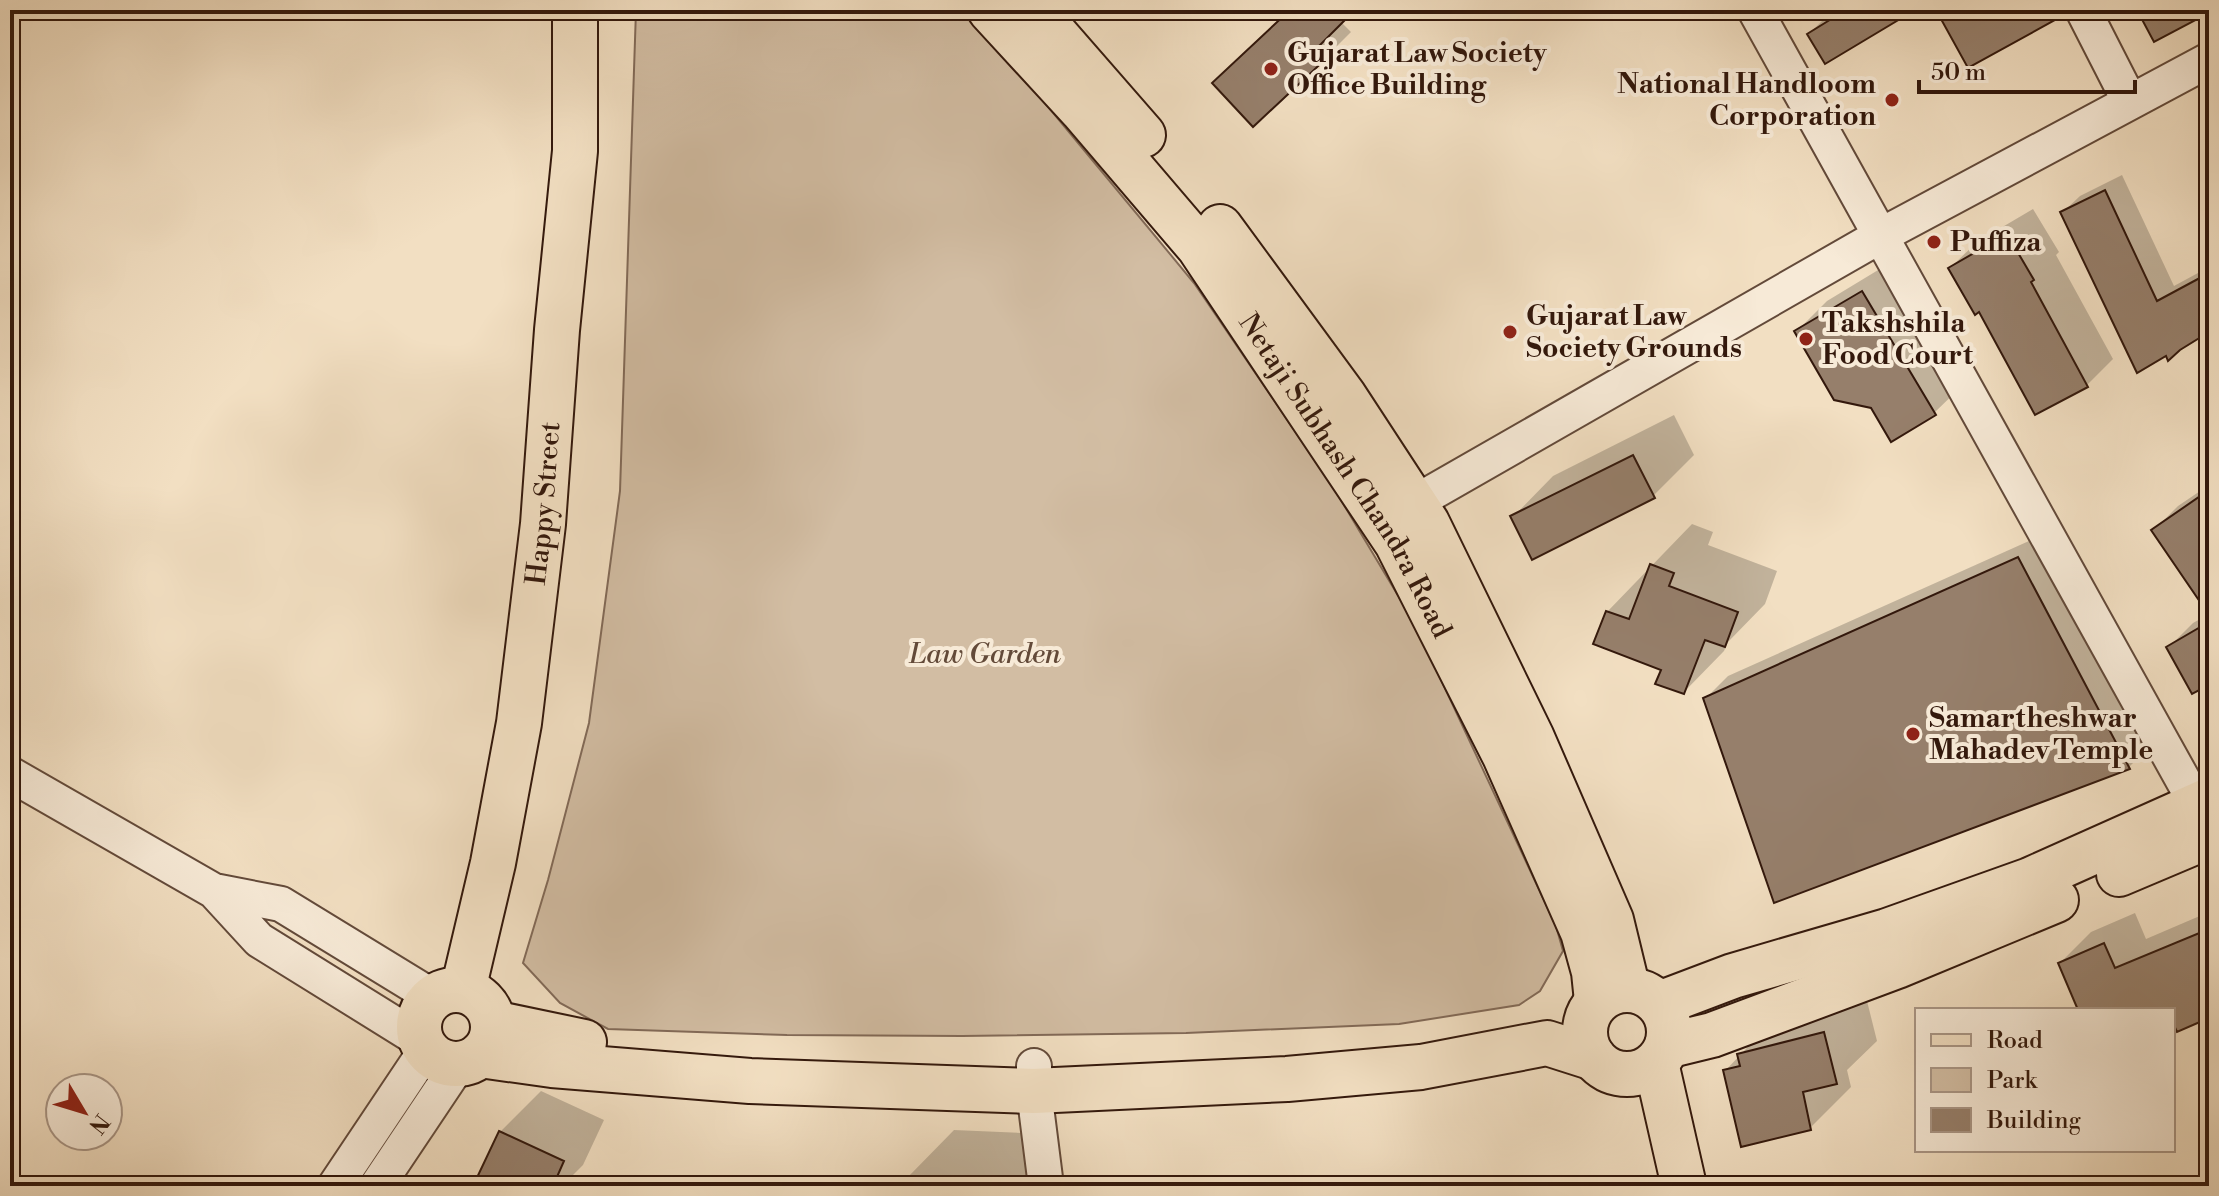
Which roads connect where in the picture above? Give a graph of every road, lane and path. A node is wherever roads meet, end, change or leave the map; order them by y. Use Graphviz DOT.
graph roads {
  1 [pos="575,10"];
  2 [pos="990,10"];
  3 [pos="1034,10"];
  4 [pos="1755,10"];
  5 [pos="2083,10"];
  6 [pos="2209,60"];
  7 [pos="2130,102"];
  8 [pos="1880,236"];
  9 [pos="1414,503"];
  10 [pos="10,774"];
  11 [pos="2207,824"];
  12 [pos="214,891"];
  13 [pos="448,994"];
  14 [pos="1626,1033"];
  15 [pos="455,1047"];
  16 [pos="1034,1078"];
  17 [pos="335,1186"];
  18 [pos="377,1186"];
  19 [pos="1046,1186"];
  20 [pos="1656,1186"];
  21 [pos="1684,1186"];
  1 -- 13 [label="main road, Happy Street"];
  2 -- 14 [label="main road, Netaji Subhash Chandra Road"];
  3 -- 9 [label="main road, Netaji Subhash Chandra Road"];
  4 -- 8 [label="street"];
  5 -- 7 [label="street"];
  6 -- 7 [label="street"];
  7 -- 8 [label="street"];
  8 -- 9 [label="street"];
  8 -- 11 [label="street"];
  9 -- 14 [label="main road, Netaji Subhash Chandra Road"];
  10 -- 12 [label="street"];
  11 -- 14 [label="main road"];
  12 -- 13 [label="street"];
  12 -- 15 [label="street"];
  13 -- 15 [label="main road, Happy Street"];
  13 -- 15 [label="main road"];
  14 -- 16 [label="main road"];
  14 -- 20 [label="main road, Netaji Subhash Chandra Road"];
  14 -- 21 [label="main road, Netaji Subhash Chandra Road"];
  15 -- 16 [label="main road"];
  15 -- 17 [label="street"];
  15 -- 18 [label="street"];
  16 -- 19 [label="street"];
}
